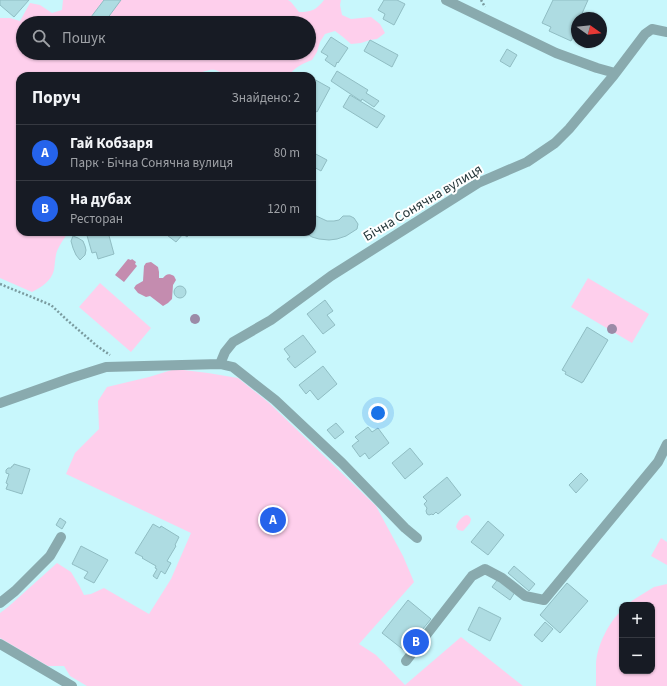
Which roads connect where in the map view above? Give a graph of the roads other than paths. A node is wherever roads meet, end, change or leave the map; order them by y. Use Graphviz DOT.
graph roads {
  1 [pos="446,0"];
  2 [pos="667,32"];
  3 [pos="615,73"];
  4 [pos="220,364"];
  5 [pos="0,403"];
  6 [pos="667,444"];
  7 [pos="61,537"];
  8 [pos="418,538"];
  9 [pos="0,603"];
  10 [pos="0,644"];
  11 [pos="406,661"];
  12 [pos="72,686"];
  1 -- 3 [label="street"];
  2 -- 3 [label="street, Бічна Сонячна вулиця"];
  3 -- 4 [label="street, Бічна Сонячна вулиця"];
  4 -- 5 [label="street"];
  4 -- 8 [label="street"];
  6 -- 11 [label="street"];
  7 -- 9 [label="street"];
  10 -- 12 [label="street"];
}
